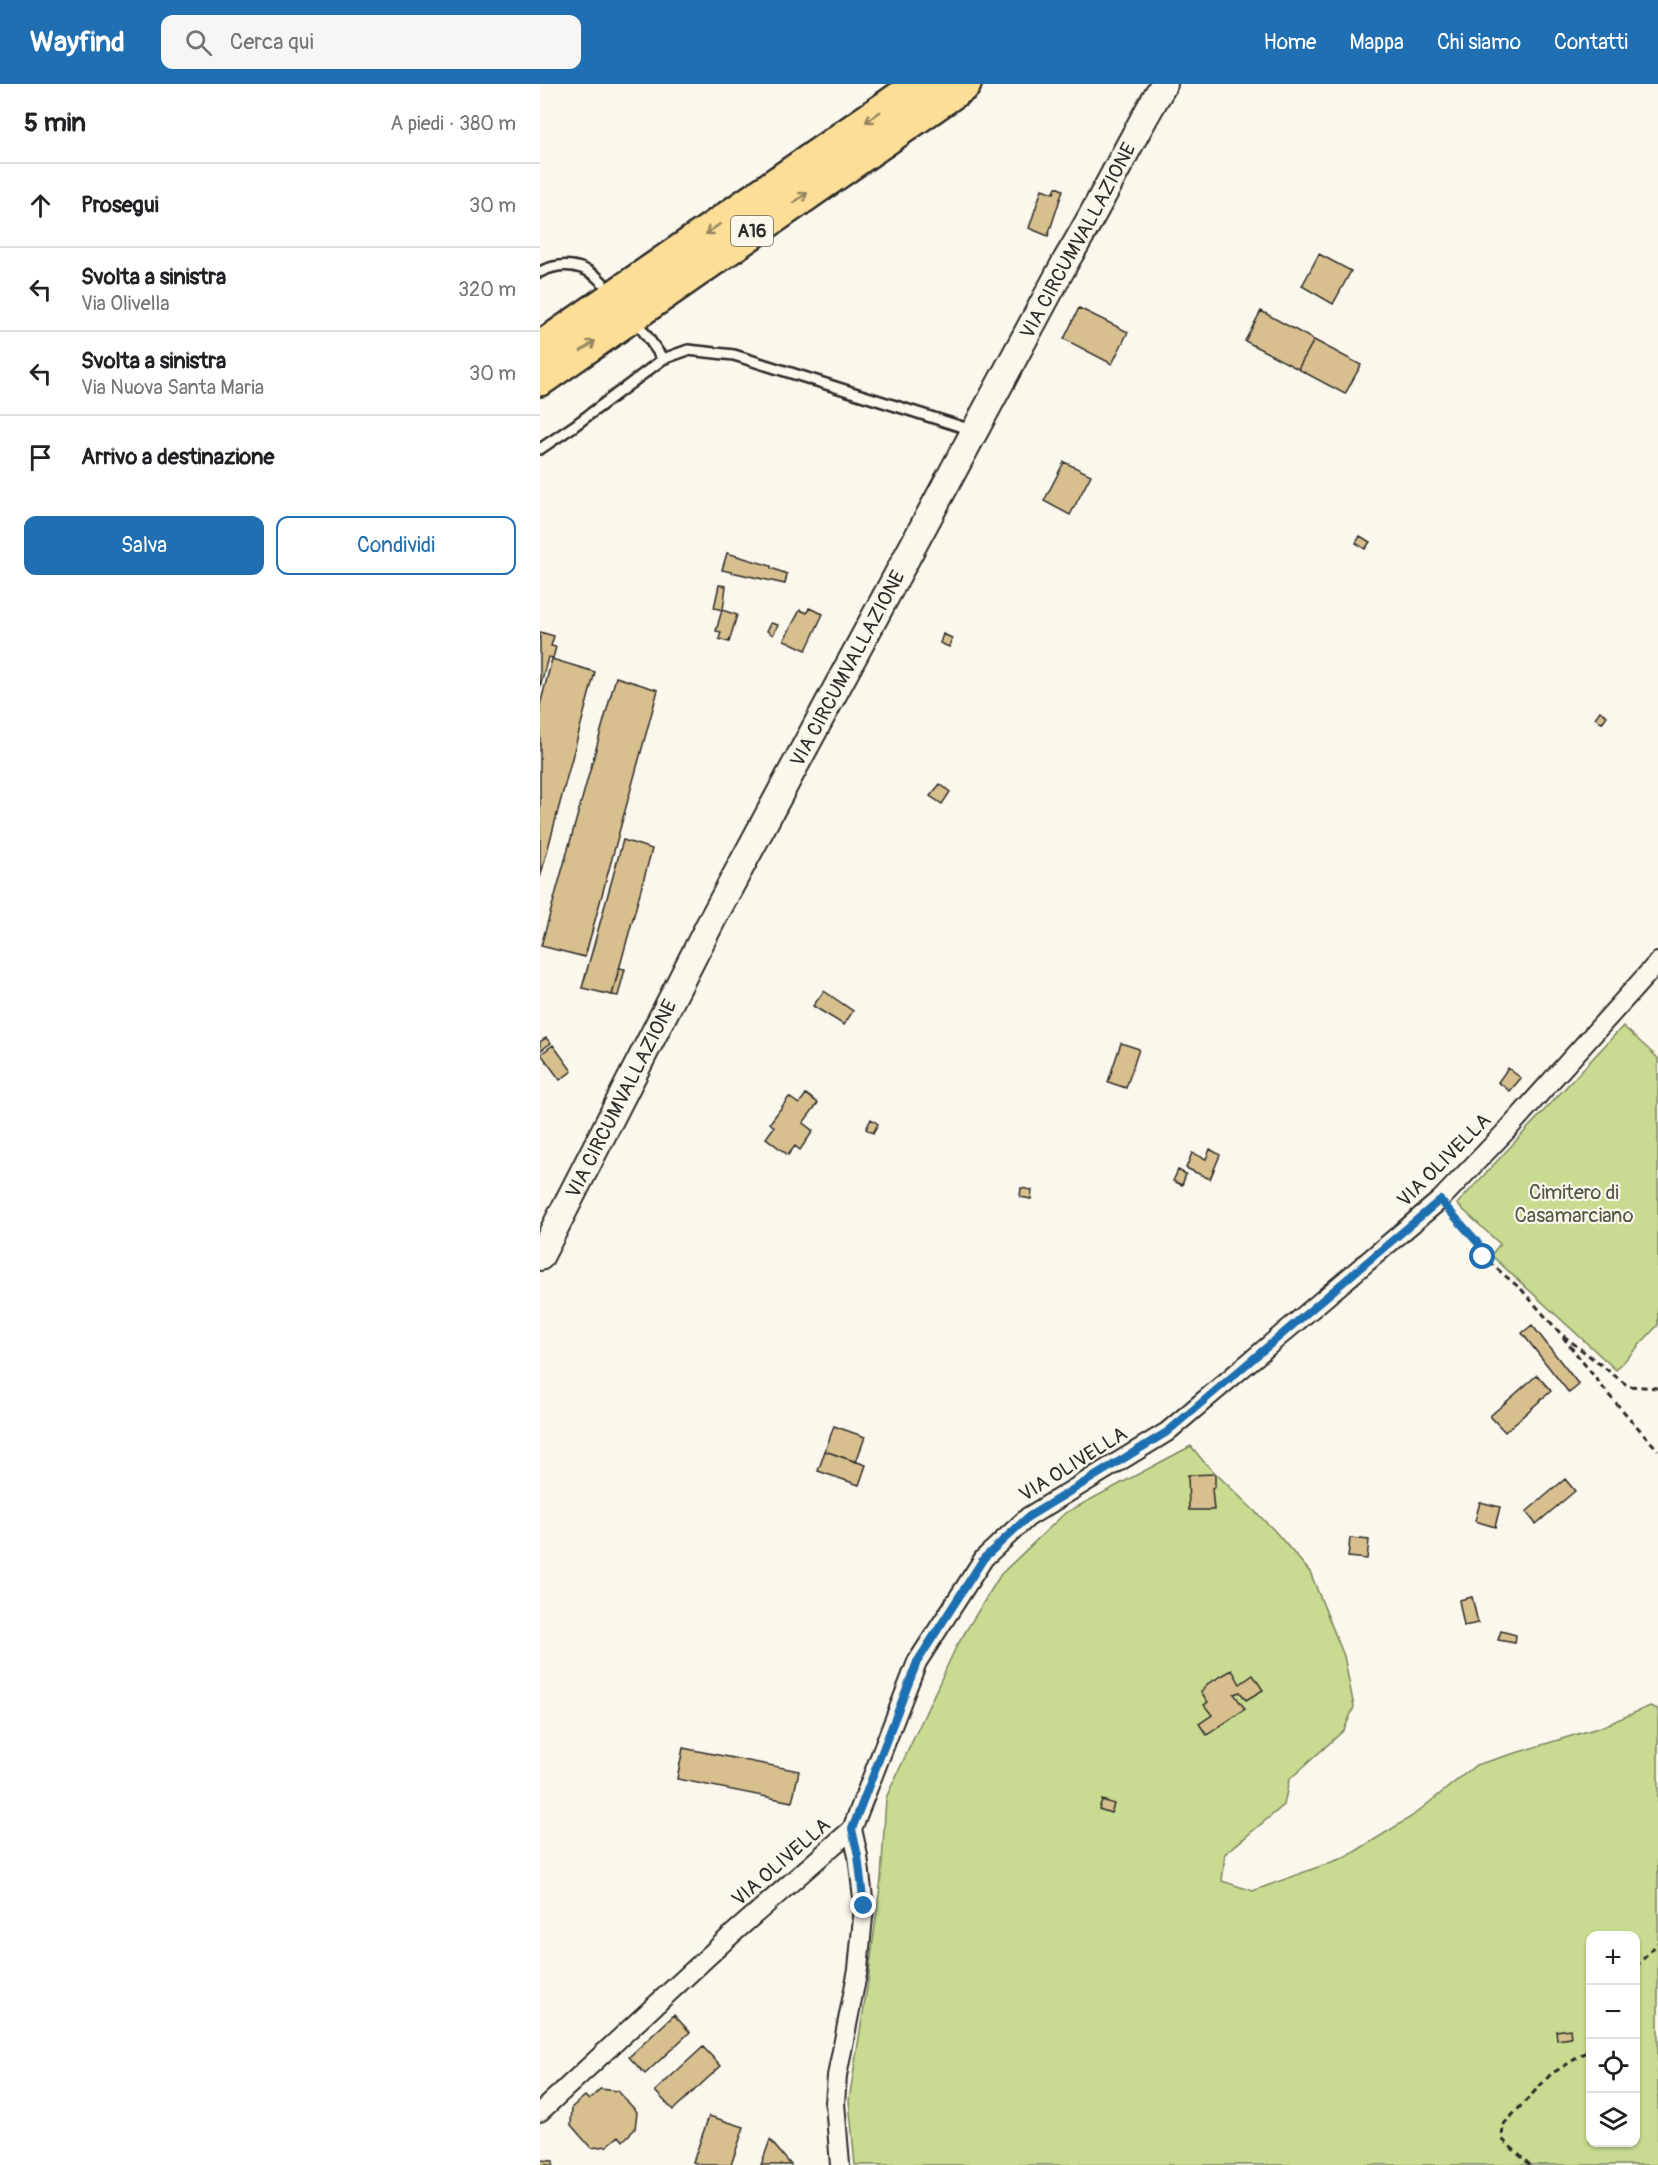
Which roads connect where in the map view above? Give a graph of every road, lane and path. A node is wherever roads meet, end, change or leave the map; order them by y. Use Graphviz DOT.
graph roads {
  1 [pos="921,84"];
  2 [pos="964,84"];
  3 [pos="1164,84"];
  4 [pos="540,272"];
  5 [pos="602,282"];
  6 [pos="639,325"];
  7 [pos="540,349"];
  8 [pos="663,359"];
  9 [pos="540,379"];
  10 [pos="976,431"];
  11 [pos="540,449"];
  12 [pos="1658,962"];
  13 [pos="1440,1200"];
  14 [pos="540,1257"];
  15 [pos="1560,1333"];
  16 [pos="1658,1388"];
  17 [pos="1658,1450"];
  18 [pos="852,1829"];
  19 [pos="1658,1943"];
  20 [pos="1640,1962"];
  21 [pos="1586,2052"];
  22 [pos="540,2112"];
  23 [pos="840,2165"];
  24 [pos="1530,2165"];
  1 -- 7 [label="highway, A16, one-way"];
  9 -- 2 [label="highway, A16, one-way"];
  3 -- 10 [label="street, VIA CIRCUMVALLAZIONE"];
  4 -- 5 [label="lane"];
  6 -- 8 [label="lane"];
  8 -- 10 [label="lane"];
  8 -- 11 [label="lane"];
  10 -- 14 [label="street, VIA CIRCUMVALLAZIONE"];
  12 -- 13 [label="street, VIA OLIVELLA"];
  13 -- 15 [label="path"];
  13 -- 18 [label="street, VIA OLIVELLA"];
  15 -- 16 [label="path"];
  15 -- 17 [label="path"];
  18 -- 22 [label="street, VIA OLIVELLA"];
  18 -- 23 [label="street"];
  19 -- 20 [label="path"];
  21 -- 24 [label="path"];
}
